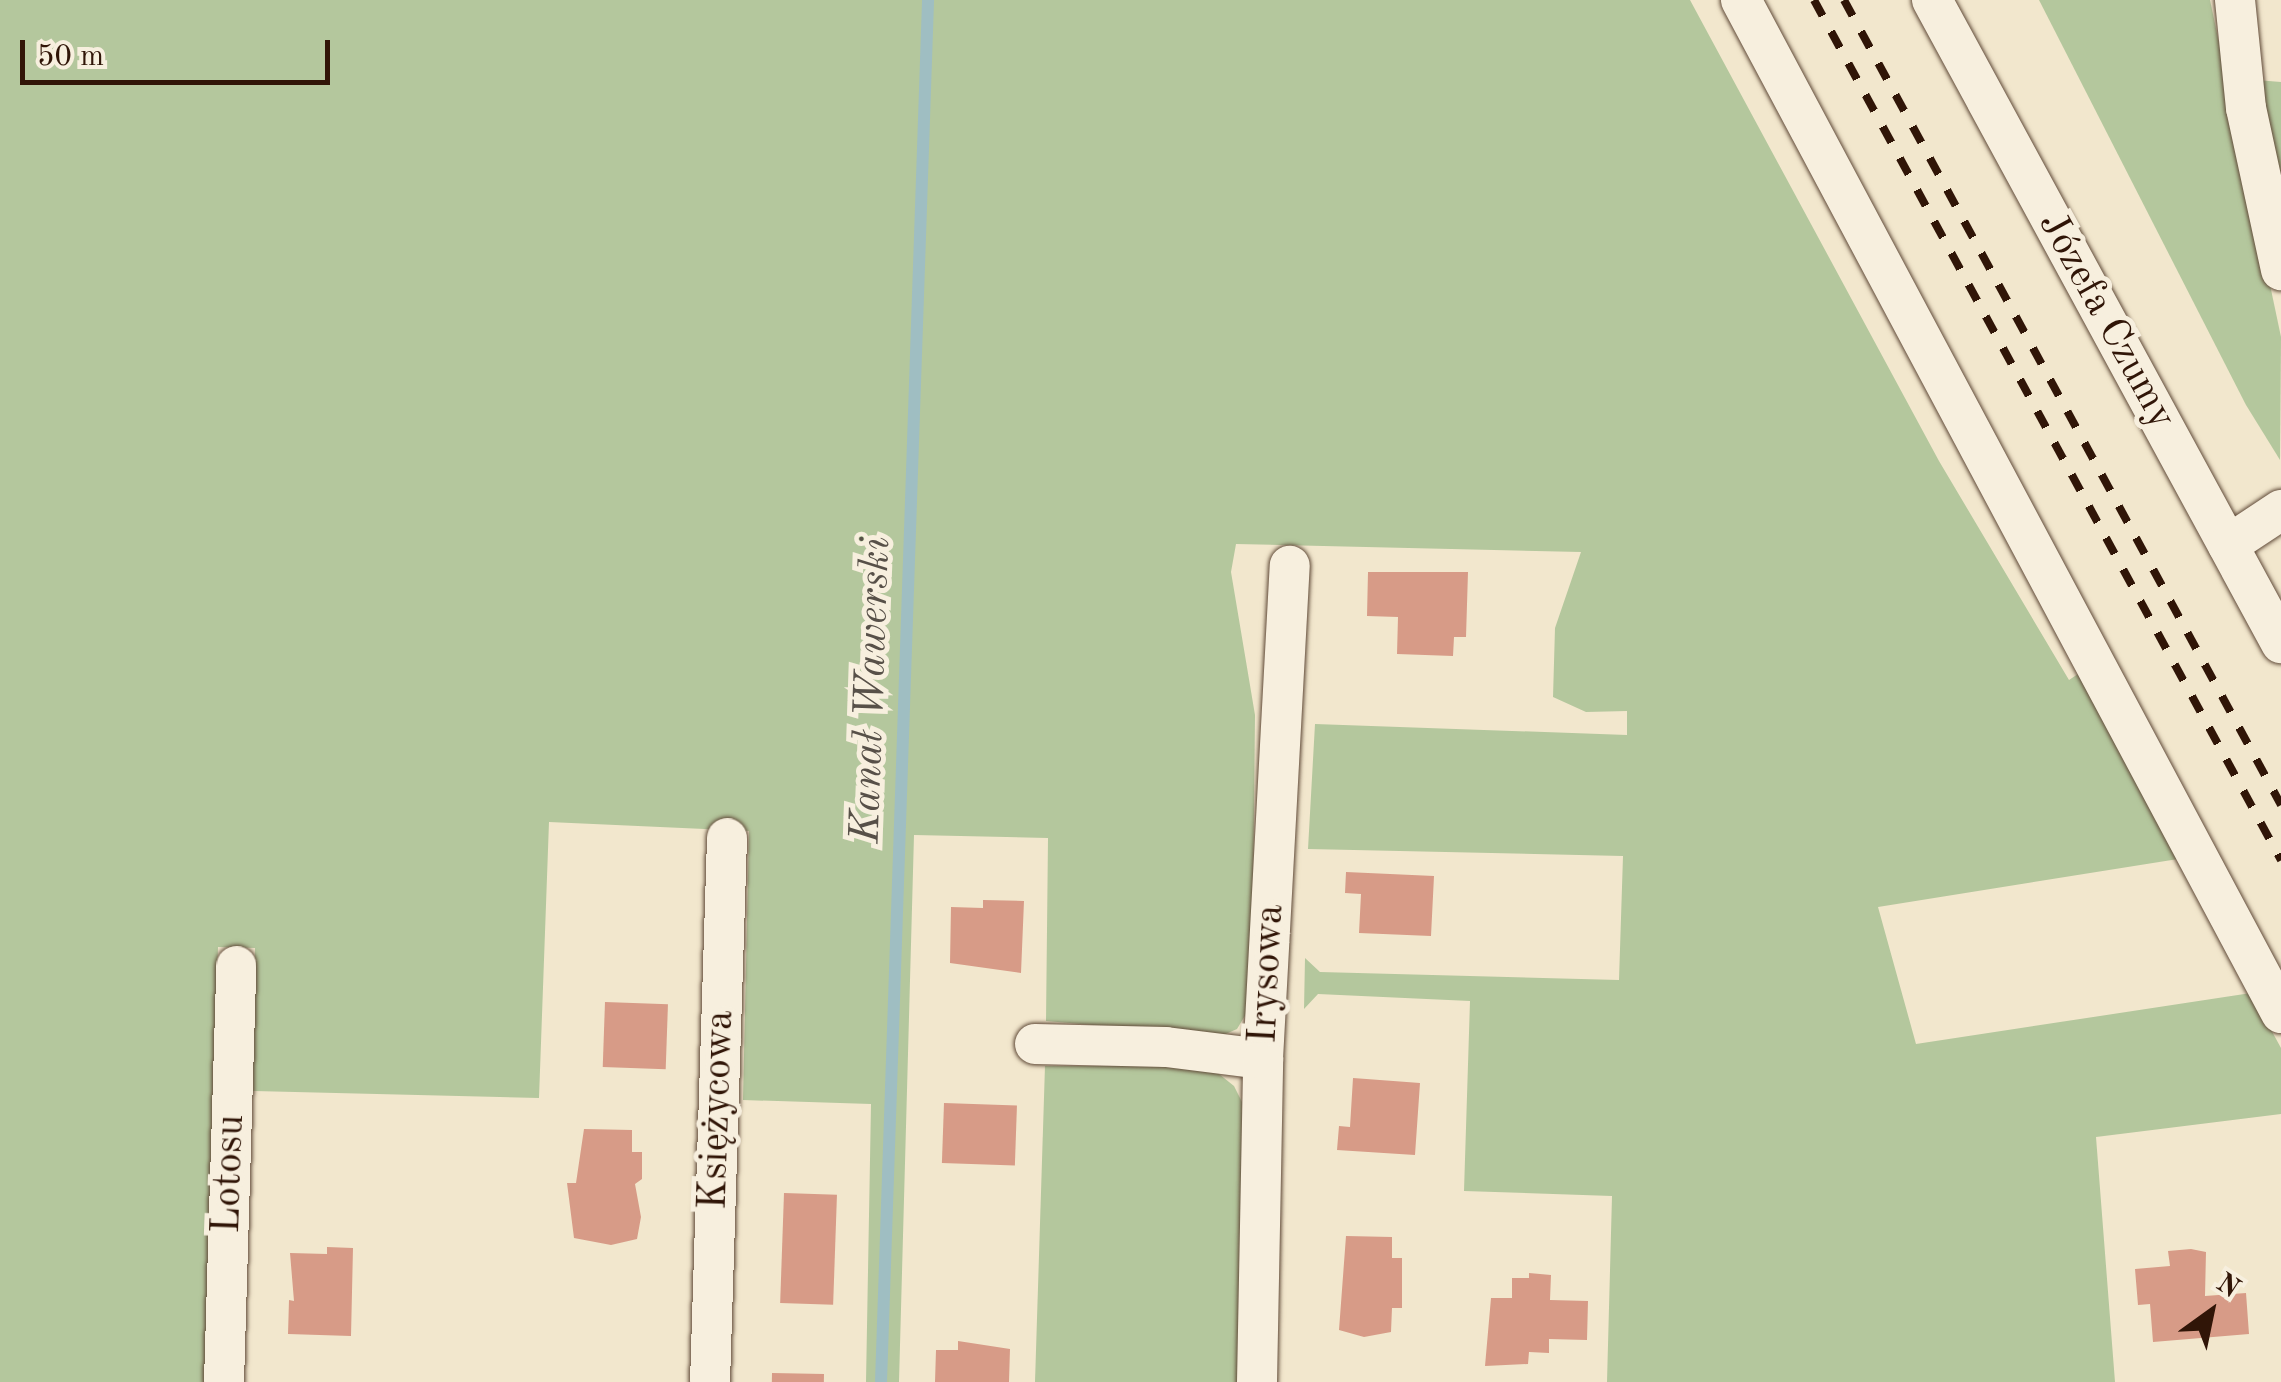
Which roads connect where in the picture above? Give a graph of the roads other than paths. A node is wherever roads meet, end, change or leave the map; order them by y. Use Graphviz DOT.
graph roads {
  1 [pos="1741,0"];
  2 [pos="1932,0"];
  3 [pos="2234,0"];
  4 [pos="2281,270"];
  5 [pos="2281,510"];
  6 [pos="2228,544"];
  7 [pos="1290,566"];
  8 [pos="2281,643"];
  9 [pos="727,838"];
  10 [pos="236,966"];
  11 [pos="2281,1013"];
  12 [pos="1035,1044"];
  13 [pos="1263,1058"];
  14 [pos="224,1382"];
  15 [pos="710,1382"];
  16 [pos="1256,1382"];
  1 -- 11 [label="street"];
  2 -- 6 [label="street, Józefa Czumy"];
  3 -- 4 [label="street"];
  5 -- 6 [label="street"];
  6 -- 8 [label="street, Józefa Czumy"];
  7 -- 13 [label="street, Irysowa"];
  9 -- 15 [label="street, Księżycowa"];
  10 -- 14 [label="street, Lotosu"];
  12 -- 13 [label="street"];
  13 -- 16 [label="street, Irysowa"];
}
